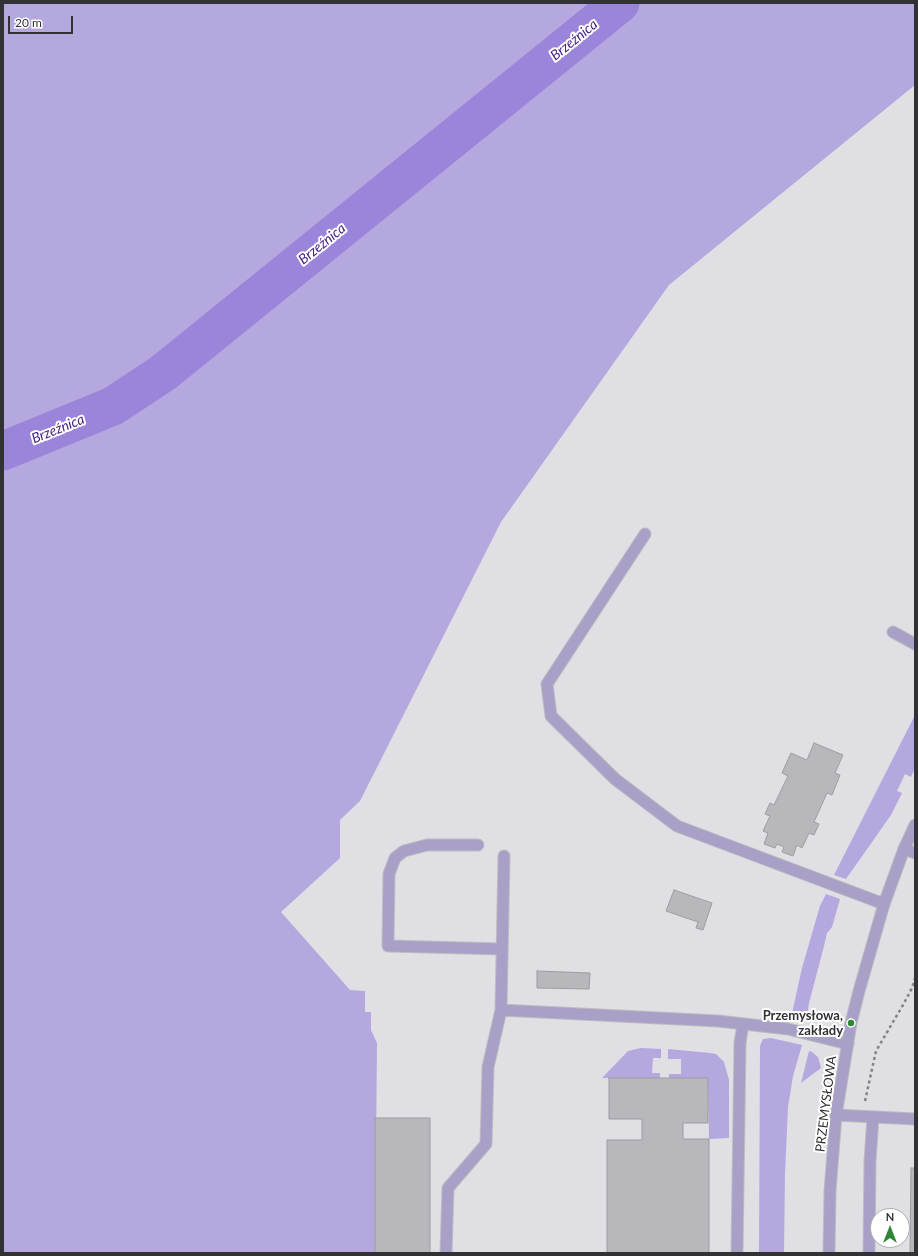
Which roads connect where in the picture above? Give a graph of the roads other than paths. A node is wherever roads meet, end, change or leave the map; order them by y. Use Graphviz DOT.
graph roads {
  1 [pos="645,534"];
  2 [pos="893,632"];
  3 [pos="915,644"];
  4 [pos="915,825"];
  5 [pos="478,845"];
  6 [pos="904,849"];
  7 [pos="915,853"];
  8 [pos="504,856"];
  9 [pos="884,904"];
  10 [pos="502,949"];
  11 [pos="501,1010"];
  12 [pos="743,1024"];
  13 [pos="848,1044"];
  14 [pos="836,1115"];
  15 [pos="873,1118"];
  16 [pos="915,1119"];
  17 [pos="446,1253"];
  18 [pos="736,1253"];
  19 [pos="828,1253"];
  20 [pos="869,1253"];
  1 -- 9 [label="street"];
  2 -- 3 [label="street"];
  4 -- 6 [label="street, PRZEMYSŁOWA"];
  5 -- 10 [label="street"];
  6 -- 7 [label="street"];
  6 -- 9 [label="street, PRZEMYSŁOWA"];
  8 -- 10 [label="street"];
  9 -- 13 [label="street, PRZEMYSŁOWA"];
  10 -- 11 [label="street"];
  11 -- 12 [label="street"];
  11 -- 17 [label="street"];
  12 -- 13 [label="street"];
  12 -- 18 [label="street"];
  13 -- 14 [label="street, PRZEMYSŁOWA"];
  14 -- 15 [label="street"];
  14 -- 19 [label="street, PRZEMYSŁOWA"];
  15 -- 16 [label="street"];
  15 -- 20 [label="street"];
}
